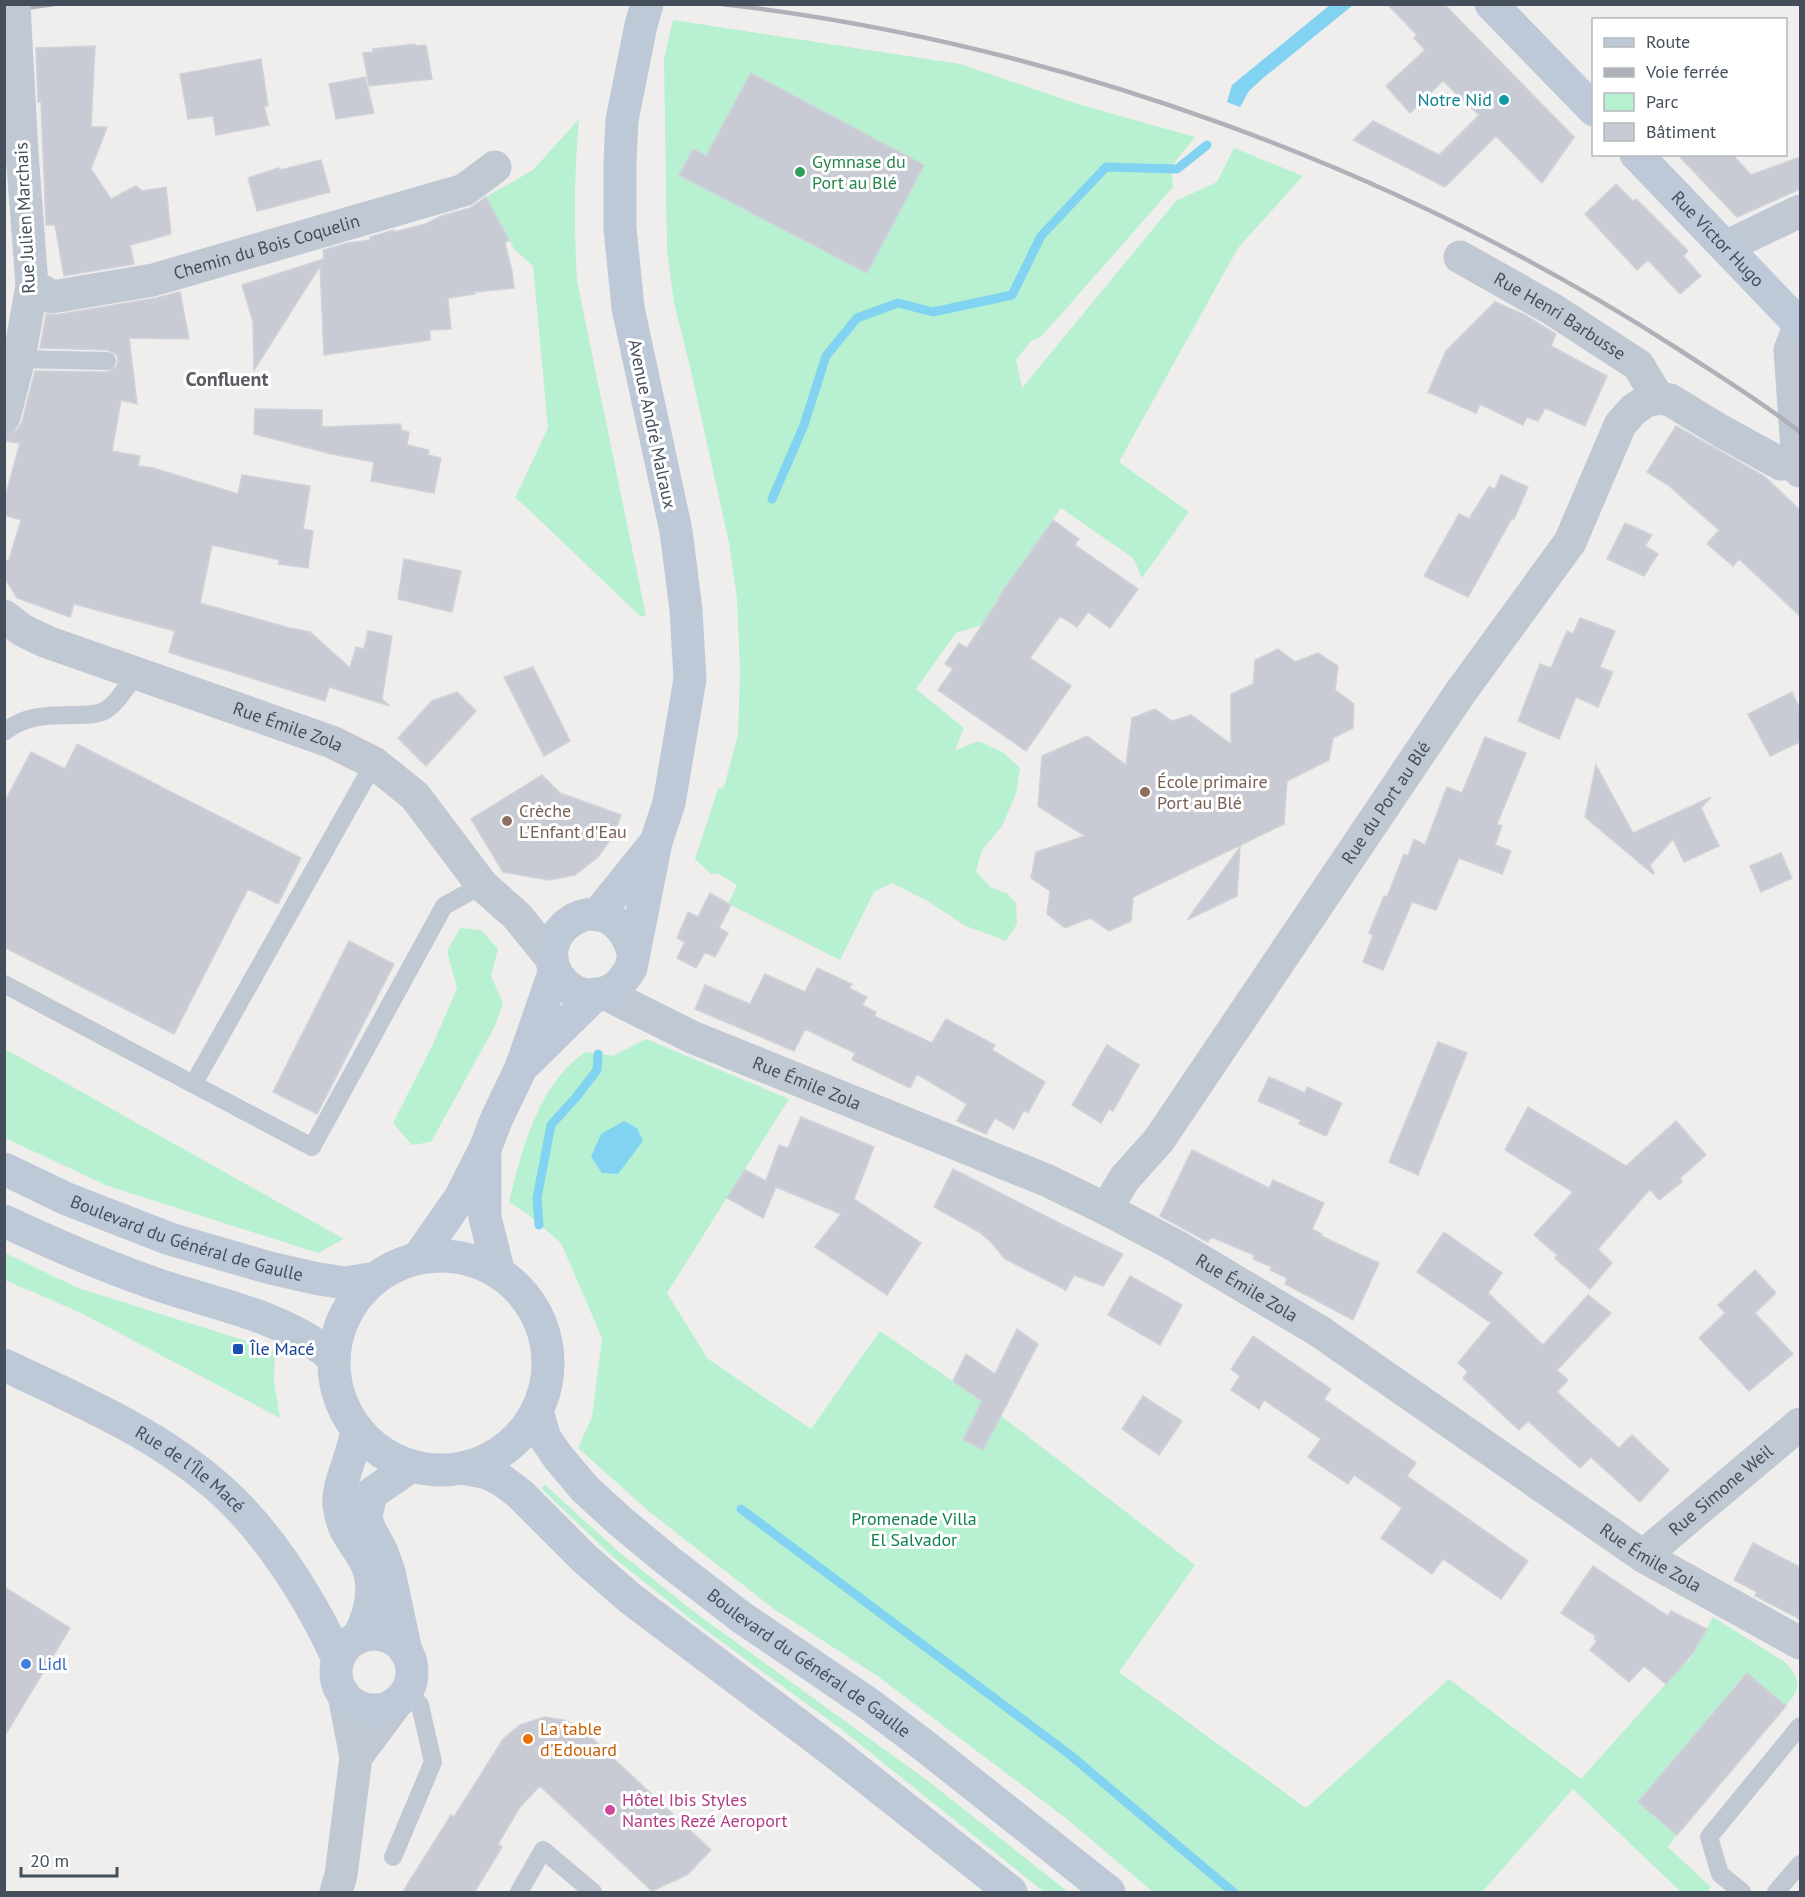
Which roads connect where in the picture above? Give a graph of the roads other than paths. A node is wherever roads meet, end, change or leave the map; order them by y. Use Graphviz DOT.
graph roads {
  1 [pos="14,4"];
  2 [pos="647,4"];
  3 [pos="1491,4"];
  4 [pos="1592,109"];
  5 [pos="1638,156"];
  6 [pos="495,167"];
  7 [pos="1800,211"];
  8 [pos="1729,250"];
  9 [pos="1460,257"];
  10 [pos="32,285"];
  11 [pos="1800,325"];
  12 [pos="1800,332"];
  13 [pos="19,359"];
  14 [pos="107,361"];
  15 [pos="1658,398"];
  16 [pos="4,417"];
  17 [pos="1799,468"];
  18 [pos="4,616"];
  19 [pos="136,674"];
  20 [pos="4,732"];
  21 [pos="374,763"];
  22 [pos="656,842"];
  23 [pos="482,885"];
  24 [pos="597,915"];
  25 [pos="517,916"];
  26 [pos="566,925"];
  27 [pos="632,960"];
  28 [pos="553,964"];
  29 [pos="4,984"];
  30 [pos="601,994"];
  31 [pos="651,1016"];
  32 [pos="521,1068"];
  33 [pos="194,1083"];
  34 [pos="485,1149"];
  35 [pos="4,1169"];
  36 [pos="1106,1209"];
  37 [pos="4,1221"];
  38 [pos="418,1258"];
  39 [pos="499,1273"];
  40 [pos="376,1278"];
  41 [pos="334,1358"];
  42 [pos="4,1365"];
  43 [pos="537,1412"];
  44 [pos="1800,1424"];
  45 [pos="357,1429"];
  46 [pos="411,1466"];
  47 [pos="463,1468"];
  48 [pos="1643,1556"];
  49 [pos="343,1643"];
  50 [pos="1800,1643"];
  51 [pos="406,1652"];
  52 [pos="344,1695"];
  53 [pos="402,1696"];
  54 [pos="1800,1726"];
  55 [pos="356,1757"];
  56 [pos="393,1857"];
  57 [pos="1800,1864"];
  58 [pos="336,1893"];
  59 [pos="519,1893"];
  60 [pos="593,1893"];
  61 [pos="1011,1893"];
  62 [pos="1109,1893"];
  63 [pos="1742,1893"];
  64 [pos="1776,1893"];
  1 -- 10 [label="street, Rue Julien Marchais, bridge"];
  2 -- 22 [label="street, Avenue André Malraux"];
  3 -- 4 [label="street"];
  5 -- 8 [label="street, Rue Victor Hugo"];
  6 -- 10 [label="street, Chemin du Bois Coquelin"];
  7 -- 8 [label="street"];
  8 -- 11 [label="street, Rue Victor Hugo"];
  9 -- 15 [label="street, Rue Henri Barbusse"];
  10 -- 13 [label="street, Rue Julien Marchais"];
  12 -- 17 [label="street"];
  13 -- 14 [label="lane"];
  13 -- 16 [label="street, Rue Julien Marchais"];
  15 -- 17 [label="street"];
  15 -- 36 [label="street, Rue du Port au Blé"];
  18 -- 19 [label="street, Rue Émile Zola"];
  19 -- 20 [label="lane"];
  19 -- 21 [label="street, Rue Émile Zola"];
  21 -- 23 [label="street, Rue Émile Zola"];
  21 -- 33 [label="lane"];
  22 -- 24 [label="street, Avenue André Malraux"];
  22 -- 27 [label="street, Avenue André Malraux"];
  23 -- 25 [label="street, Rue Émile Zola"];
  23 -- 33 [label="lane"];
  24 -- 26 [label="street"];
  24 -- 27 [label="street"];
  25 -- 26 [label="street"];
  25 -- 28 [label="street, Rue Émile Zola"];
  26 -- 28 [label="street"];
  27 -- 30 [label="street"];
  27 -- 31 [label="street"];
  28 -- 30 [label="street"];
  28 -- 32 [label="street"];
  29 -- 33 [label="lane"];
  30 -- 31 [label="street, Rue Émile Zola"];
  30 -- 32 [label="street"];
  31 -- 36 [label="street, Rue Émile Zola"];
  32 -- 34 [label="street"];
  34 -- 38 [label="street"];
  34 -- 39 [label="street"];
  35 -- 40 [label="street, Boulevard du Général de Gaulle"];
  36 -- 48 [label="street, Rue Émile Zola"];
  37 -- 41 [label="street"];
  38 -- 39 [label="street"];
  38 -- 40 [label="street"];
  39 -- 43 [label="street"];
  40 -- 41 [label="street"];
  41 -- 45 [label="street"];
  42 -- 49 [label="street, Rue de l'Île Macé"];
  43 -- 47 [label="street"];
  43 -- 62 [label="street, Boulevard du Général de Gaulle"];
  44 -- 48 [label="street, Rue Simone Weil"];
  45 -- 46 [label="street"];
  45 -- 49 [label="street"];
  46 -- 47 [label="street"];
  46 -- 51 [label="street"];
  47 -- 61 [label="street"];
  48 -- 50 [label="street, Rue Émile Zola"];
  49 -- 51 [label="street"];
  49 -- 52 [label="street"];
  51 -- 53 [label="street"];
  52 -- 53 [label="street"];
  52 -- 55 [label="street"];
  53 -- 55 [label="street"];
  53 -- 56 [label="lane"];
  54 -- 63 [label="lane"];
  55 -- 58 [label="street"];
  57 -- 64 [label="lane"];
  59 -- 60 [label="lane"];
}
